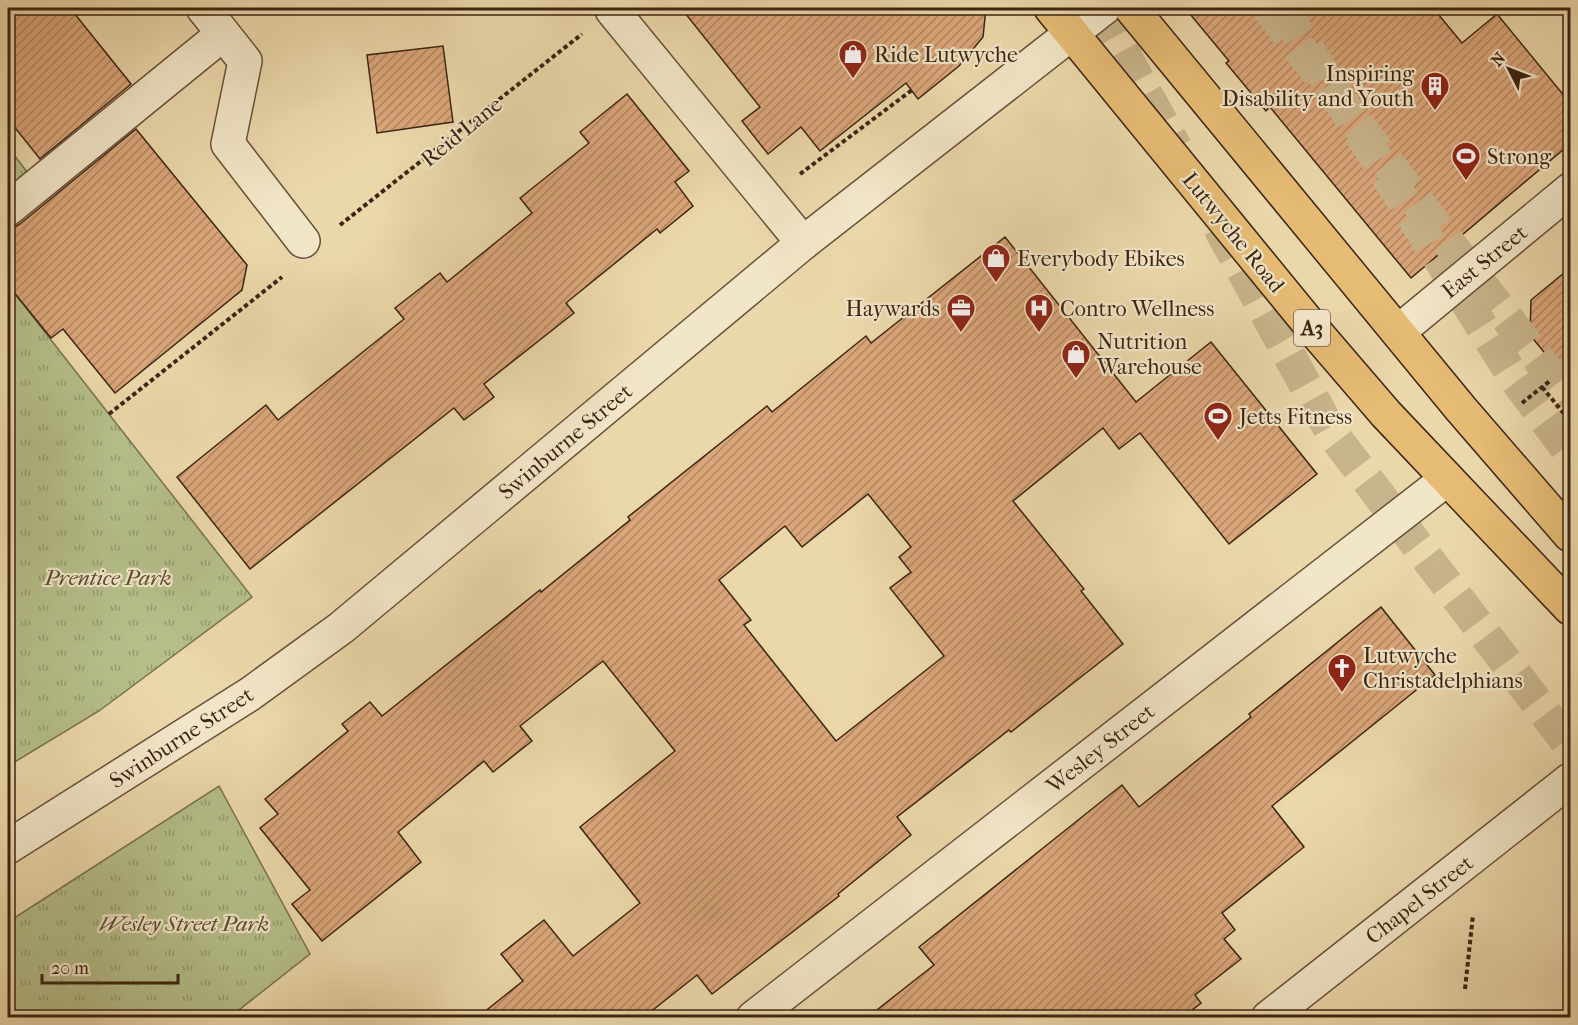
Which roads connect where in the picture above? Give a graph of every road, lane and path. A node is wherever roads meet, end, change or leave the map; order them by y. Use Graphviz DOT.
graph roads {
  1 [pos="203,8"];
  2 [pos="1051,8"];
  3 [pos="1104,8"];
  4 [pos="1131,8"];
  5 [pos="612,10"];
  6 [pos="1072,33"];
  7 [pos="223,34"];
  8 [pos="912,90"];
  9 [pos="799,175"];
  10 [pos="1570,190"];
  11 [pos="8,209"];
  12 [pos="303,241"];
  13 [pos="803,243"];
  14 [pos="287,268"];
  15 [pos="1398,332"];
  16 [pos="1551,380"];
  17 [pos="1542,387"];
  18 [pos="1522,403"];
  19 [pos="109,414"];
  20 [pos="1570,421"];
  21 [pos="1447,479"];
  22 [pos="1570,535"];
  23 [pos="1570,608"];
  24 [pos="1570,780"];
  25 [pos="8,847"];
  26 [pos="1473,915"];
  27 [pos="1465,988"];
  28 [pos="753,1017"];
  29 [pos="1268,1017"];
  1 -- 7 [label="street"];
  2 -- 6 [label="highway, Lutwyche Road / A3"];
  3 -- 6 [label="street, Swinburne Street"];
  4 -- 15 [label="highway"];
  5 -- 12 [label="path, Reid Lane"];
  5 -- 13 [label="street"];
  6 -- 13 [label="street, Swinburne Street"];
  6 -- 21 [label="highway, Lutwyche Road / A3"];
  7 -- 11 [label="street"];
  7 -- 12 [label="street"];
  8 -- 9 [label="path"];
  10 -- 15 [label="street, East Street"];
  13 -- 25 [label="street, Swinburne Street"];
  14 -- 19 [label="path"];
  15 -- 22 [label="highway"];
  16 -- 17 [label="path"];
  17 -- 18 [label="path"];
  17 -- 20 [label="path"];
  21 -- 23 [label="highway, Lutwyche Road / A3"];
  21 -- 28 [label="street, Wesley Street"];
  24 -- 29 [label="street, Chapel Street"];
  26 -- 27 [label="path"];
}
